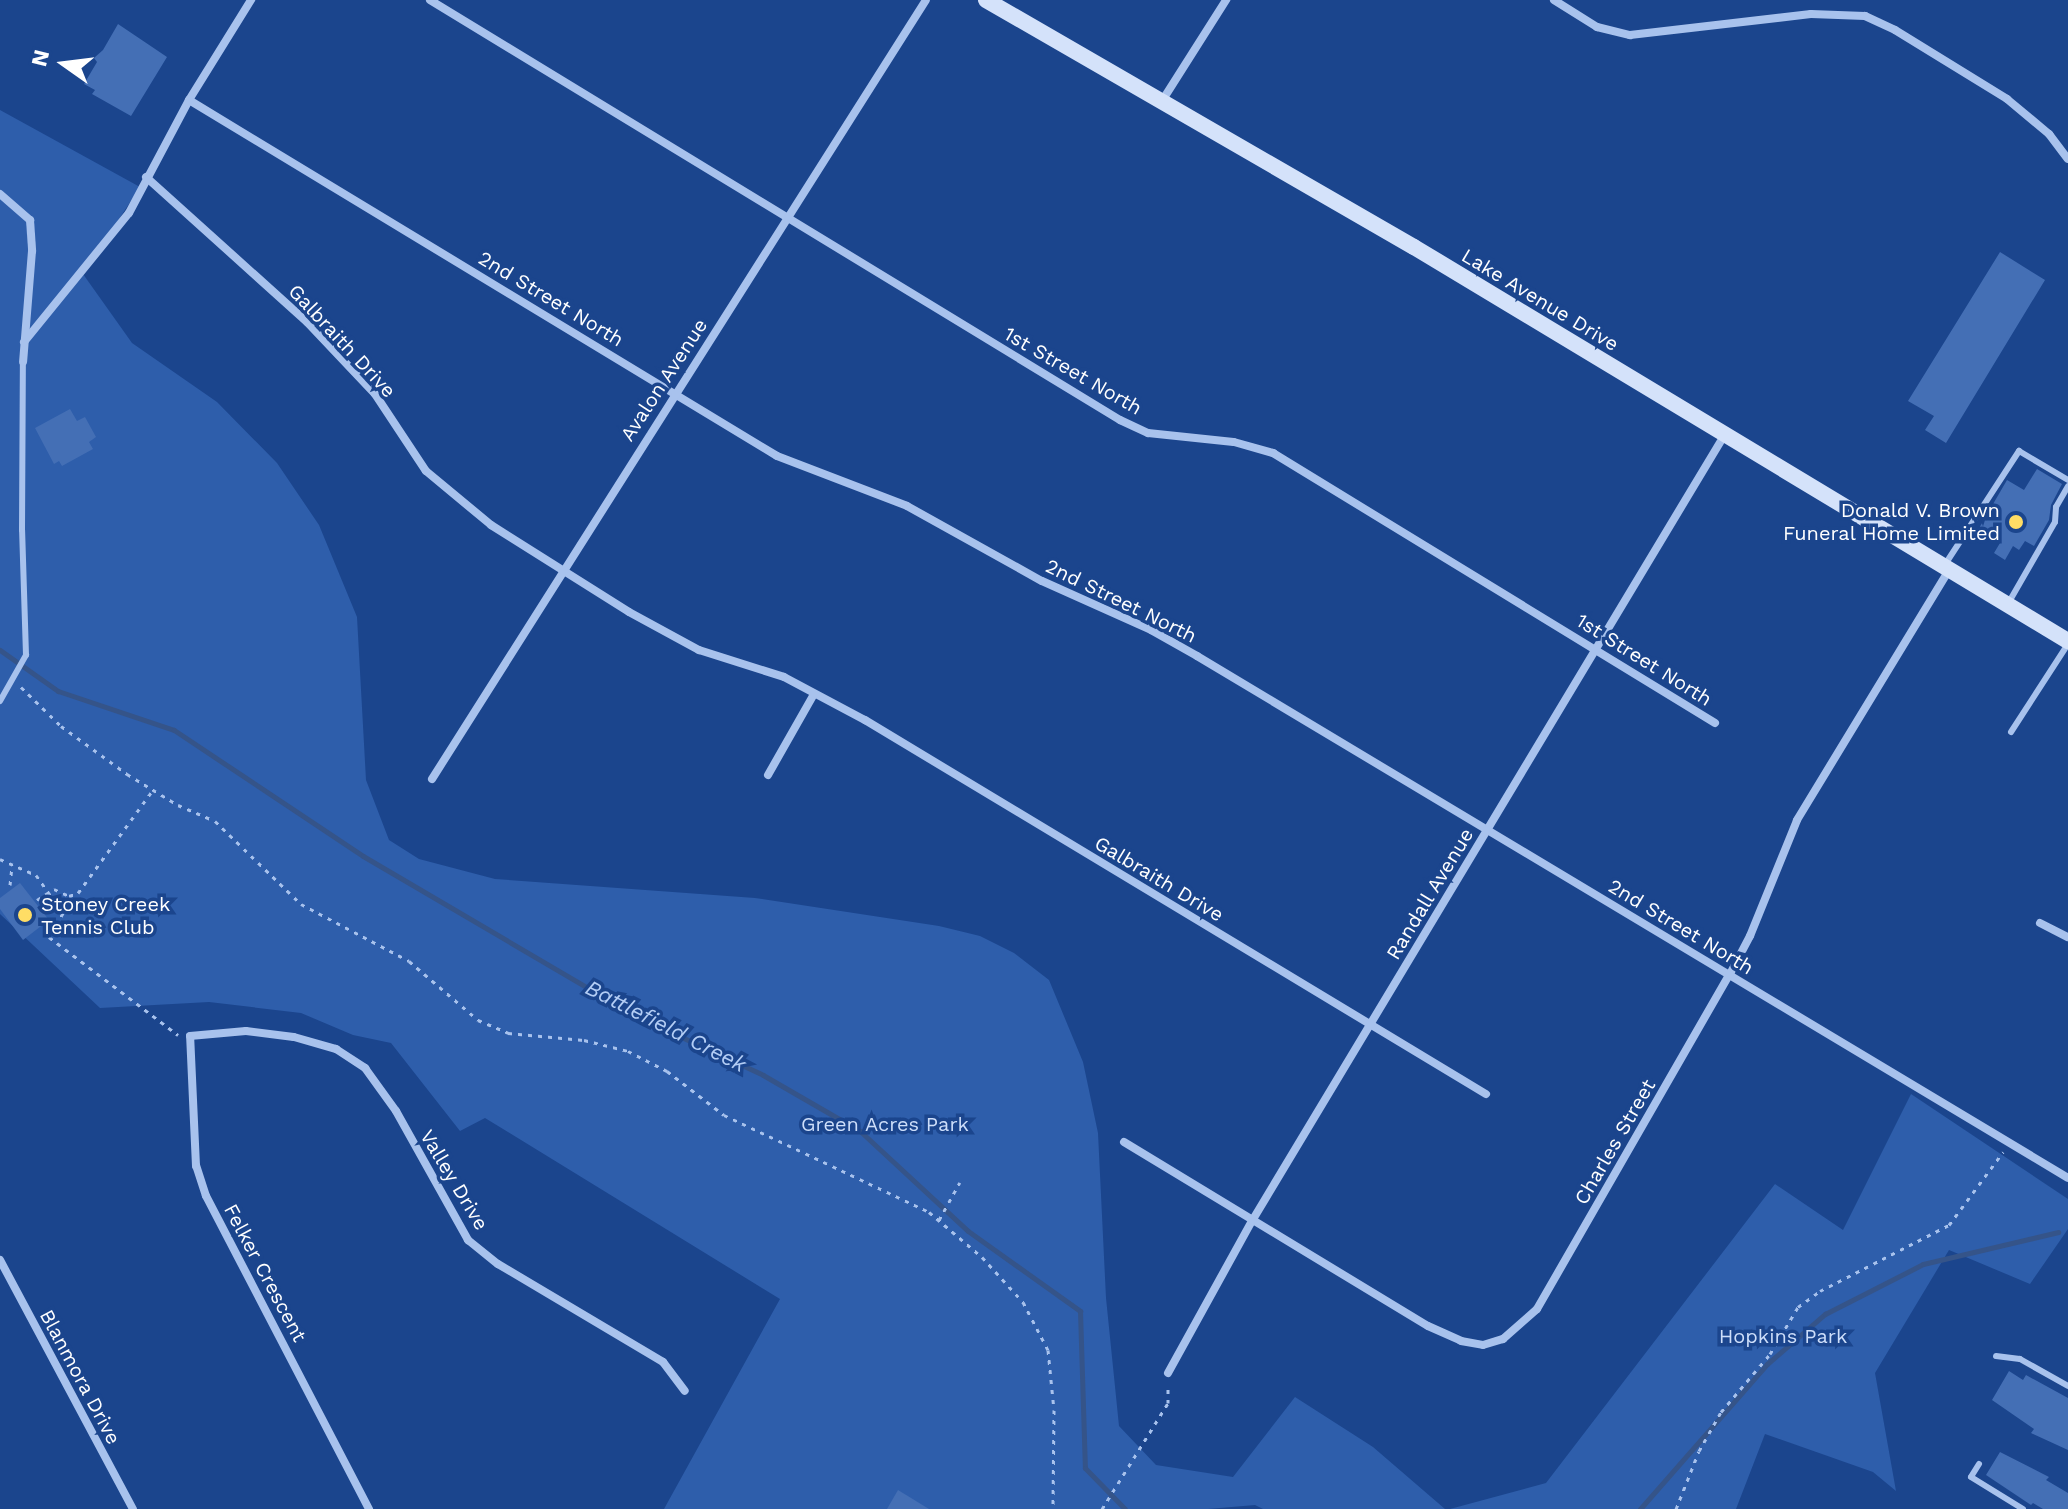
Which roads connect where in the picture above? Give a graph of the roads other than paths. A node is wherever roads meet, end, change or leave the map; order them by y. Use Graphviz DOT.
graph roads {
  1 [pos="251,0"];
  2 [pos="430,0"];
  3 [pos="926,0"];
  4 [pos="986,0"];
  5 [pos="1226,0"];
  6 [pos="1554,0"];
  7 [pos="189,100"];
  8 [pos="1162,102"];
  9 [pos="2068,159"];
  10 [pos="146,177"];
  11 [pos="0,194"];
  12 [pos="788,218"];
  13 [pos="24,342"];
  14 [pos="23,362"];
  15 [pos="674,392"];
  16 [pos="1725,434"];
  17 [pos="2068,480"];
  18 [pos="2068,486"];
  19 [pos="1946,568"];
  20 [pos="563,569"];
  21 [pos="2007,605"];
  22 [pos="2068,643"];
  23 [pos="1597,648"];
  24 [pos="814,694"];
  25 [pos="0,701"];
  26 [pos="1715,723"];
  27 [pos="2011,732"];
  28 [pos="768,775"];
  29 [pos="432,779"];
  30 [pos="1487,830"];
  31 [pos="2040,923"];
  32 [pos="2068,937"];
  33 [pos="1730,974"];
  34 [pos="1369,1026"];
  35 [pos="190,1036"];
  36 [pos="1486,1094"];
  37 [pos="1124,1142"];
  38 [pos="2066,1173"];
  39 [pos="1252,1221"];
  40 [pos="0,1260"];
  41 [pos="1996,1356"];
  42 [pos="1168,1373"];
  43 [pos="2068,1386"];
  44 [pos="685,1391"];
  45 [pos="1979,1464"];
  46 [pos="133,1509"];
  47 [pos="369,1509"];
  48 [pos="2023,1509"];
  1 -- 7 [label="street"];
  2 -- 12 [label="street, 1st Street North"];
  3 -- 12 [label="street, Avalon Avenue"];
  4 -- 8 [label="street, Lake Avenue Drive"];
  5 -- 8 [label="street"];
  6 -- 9 [label="street"];
  7 -- 10 [label="street"];
  7 -- 15 [label="street, 2nd Street North"];
  8 -- 16 [label="street, Lake Avenue Drive"];
  10 -- 13 [label="street"];
  10 -- 20 [label="street, Galbraith Drive"];
  11 -- 13 [label="street"];
  12 -- 15 [label="street, Avalon Avenue"];
  12 -- 23 [label="street, 1st Street North"];
  13 -- 14 [label="street"];
  14 -- 25 [label="lane"];
  15 -- 20 [label="street, Avalon Avenue"];
  15 -- 30 [label="street, 2nd Street North"];
  16 -- 19 [label="street, Lake Avenue Drive"];
  16 -- 23 [label="street, Randall Avenue"];
  17 -- 19 [label="lane"];
  18 -- 21 [label="lane"];
  19 -- 21 [label="street, Lake Avenue Drive"];
  19 -- 33 [label="street, Charles Street"];
  20 -- 24 [label="street, Galbraith Drive"];
  20 -- 29 [label="street, Avalon Avenue"];
  21 -- 22 [label="street, Lake Avenue Drive"];
  22 -- 27 [label="lane"];
  23 -- 26 [label="street, 1st Street North"];
  23 -- 30 [label="street, Randall Avenue"];
  24 -- 28 [label="street"];
  24 -- 34 [label="street, Galbraith Drive"];
  30 -- 33 [label="street, 2nd Street North"];
  30 -- 34 [label="street, Randall Avenue"];
  31 -- 32 [label="street"];
  33 -- 38 [label="street, 2nd Street North"];
  33 -- 39 [label="street, Charles Street"];
  34 -- 36 [label="street, Galbraith Drive"];
  34 -- 39 [label="street, Randall Avenue"];
  35 -- 44 [label="street, Valley Drive"];
  35 -- 47 [label="street, Felker Crescent"];
  37 -- 39 [label="street, Charles Street"];
  39 -- 42 [label="street, Randall Avenue"];
  40 -- 46 [label="street, Blanmora Drive"];
  41 -- 43 [label="lane"];
  45 -- 48 [label="lane"];
}
